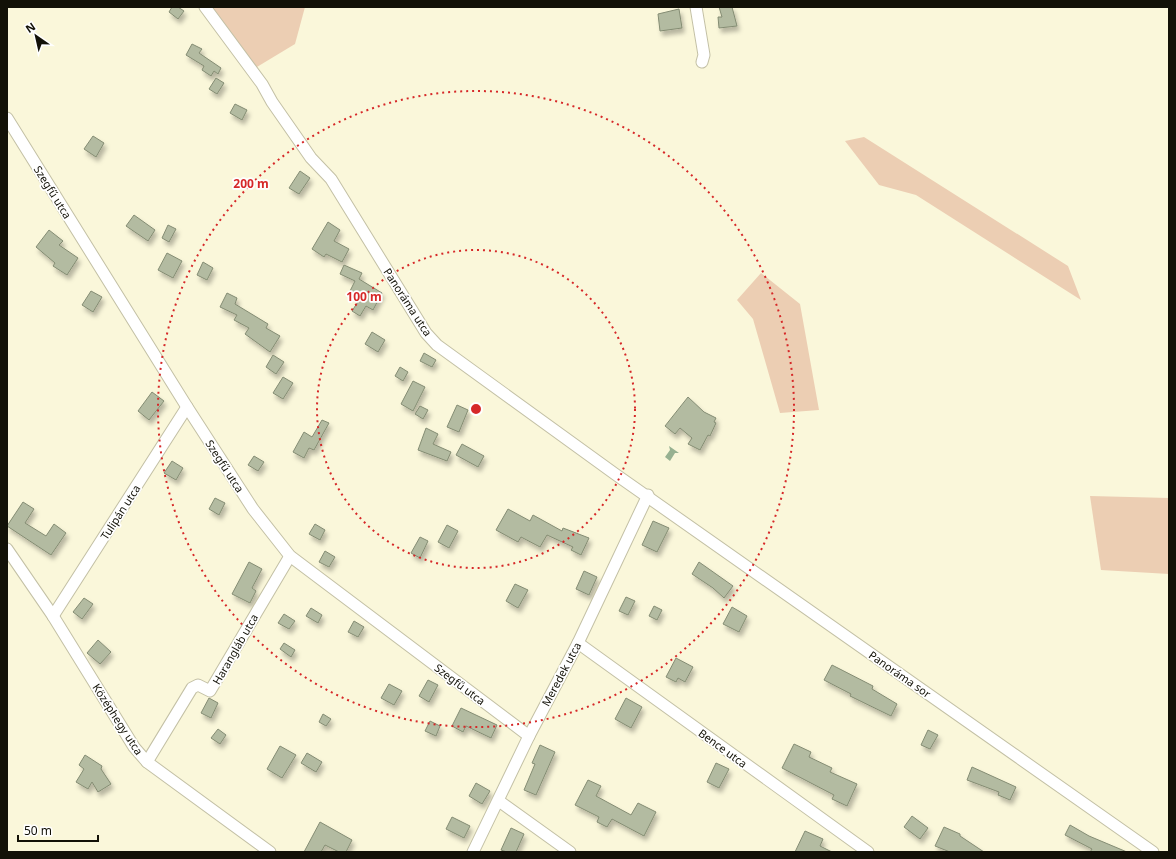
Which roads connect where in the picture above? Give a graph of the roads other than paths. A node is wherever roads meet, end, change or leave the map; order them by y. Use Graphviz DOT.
graph roads {
  1 [pos="205,7"];
  2 [pos="696,7"];
  3 [pos="702,62"];
  4 [pos="7,118"];
  5 [pos="186,407"];
  6 [pos="648,495"];
  7 [pos="7,549"];
  8 [pos="290,556"];
  9 [pos="53,616"];
  10 [pos="578,643"];
  11 [pos="529,736"];
  12 [pos="147,762"];
  13 [pos="498,801"];
  14 [pos="270,852"];
  15 [pos="473,852"];
  16 [pos="570,852"];
  17 [pos="868,852"];
  18 [pos="1153,852"];
  1 -- 6 [label="street, Panoráma utca"];
  2 -- 3 [label="street"];
  4 -- 5 [label="street, Szegfű utca"];
  5 -- 8 [label="street, Szegfű utca"];
  5 -- 9 [label="street, Tulipán utca"];
  6 -- 10 [label="street, Meredek utca"];
  6 -- 18 [label="street, Panoráma sor"];
  7 -- 9 [label="street, Középhegy utca"];
  8 -- 11 [label="street, Szegfű utca"];
  8 -- 12 [label="street, Harangláb utca"];
  9 -- 12 [label="street, Középhegy utca"];
  10 -- 11 [label="street, Meredek utca"];
  10 -- 17 [label="street, Bence utca"];
  11 -- 13 [label="street, Meredek utca"];
  12 -- 14 [label="street, Középhegy utca"];
  13 -- 15 [label="street, Meredek utca"];
  13 -- 16 [label="street"];
}
